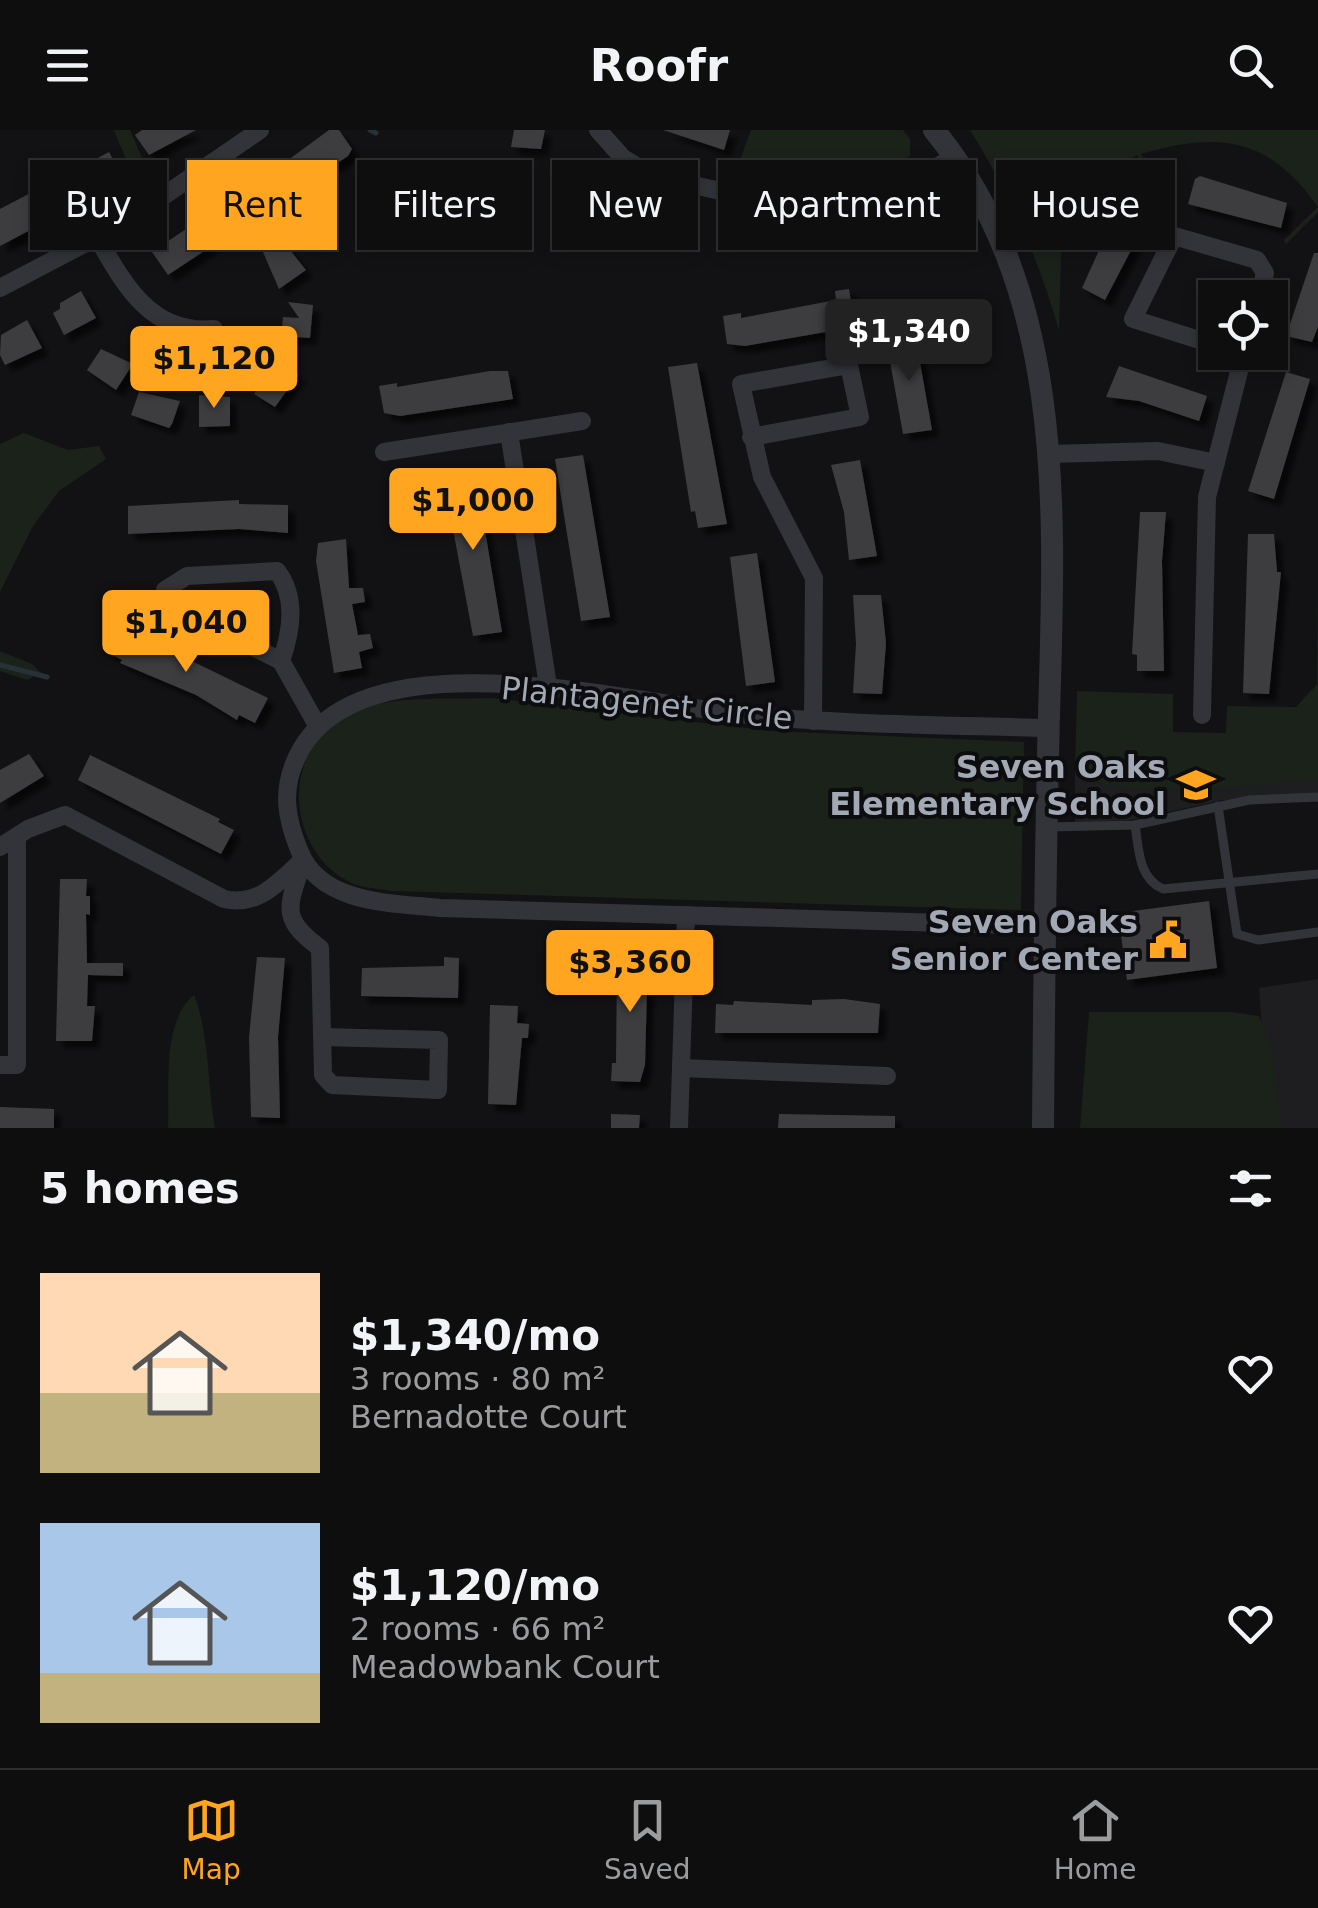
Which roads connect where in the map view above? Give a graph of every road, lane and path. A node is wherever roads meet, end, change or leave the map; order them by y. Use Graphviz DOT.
graph roads {
  1 [pos="260,130"];
  2 [pos="598,130"];
  3 [pos="934,130"];
  4 [pos="956,156"];
  5 [pos="167,193"];
  6 [pos="76,250"];
  7 [pos="105,250"];
  8 [pos="1264,280"];
  9 [pos="0,288"];
  10 [pos="214,329"];
  11 [pos="1198,340"];
  12 [pos="1238,370"];
  13 [pos="582,421"];
  14 [pos="509,432"];
  15 [pos="750,437"];
  16 [pos="384,452"];
  17 [pos="1050,454"];
  18 [pos="1216,463"];
  19 [pos="281,660"];
  20 [pos="548,686"];
  21 [pos="1202,715"];
  22 [pos="813,720"];
  23 [pos="317,725"];
  24 [pos="1048,728"];
  25 [pos="1318,797"];
  26 [pos="1218,806"];
  27 [pos="1135,825"];
  28 [pos="1046,827"];
  29 [pos="16,836"];
  30 [pos="0,847"];
  31 [pos="303,860"];
  32 [pos="1318,874"];
  33 [pos="1232,884"];
  34 [pos="686,915"];
  35 [pos="1046,926"];
  36 [pos="1318,932"];
  37 [pos="323,1036"];
  38 [pos="0,1066"];
  39 [pos="681,1068"];
  40 [pos="888,1076"];
  41 [pos="679,1128"];
  42 [pos="1042,1128"];
  1 -- 5 [label="street"];
  2 -- 4 [label="street"];
  3 -- 4 [label="street"];
  4 -- 17 [label="street"];
  6 -- 9 [label="street"];
  7 -- 10 [label="street"];
  8 -- 11 [label="street"];
  12 -- 18 [label="street"];
  13 -- 14 [label="street"];
  14 -- 16 [label="street"];
  14 -- 20 [label="street"];
  15 -- 15 [label="street"];
  15 -- 22 [label="street"];
  17 -- 18 [label="street"];
  17 -- 24 [label="street"];
  18 -- 21 [label="street"];
  19 -- 19 [label="street"];
  19 -- 23 [label="street"];
  20 -- 22 [label="street, Plantagenet Circle"];
  20 -- 23 [label="street, Plantagenet Circle"];
  22 -- 24 [label="street, Plantagenet Circle"];
  23 -- 31 [label="street, Plantagenet Circle"];
  24 -- 28 [label="street"];
  25 -- 26 [label="lane"];
  26 -- 27 [label="lane"];
  26 -- 33 [label="lane"];
  27 -- 28 [label="lane"];
  27 -- 33 [label="lane"];
  28 -- 35 [label="street"];
  29 -- 30 [label="street"];
  29 -- 31 [label="street"];
  29 -- 38 [label="street"];
  31 -- 34 [label="street"];
  31 -- 37 [label="street"];
  32 -- 33 [label="lane"];
  33 -- 36 [label="lane"];
  34 -- 35 [label="street"];
  34 -- 39 [label="street"];
  35 -- 42 [label="street"];
  37 -- 37 [label="street"];
  39 -- 40 [label="street"];
  39 -- 41 [label="street"];
}
